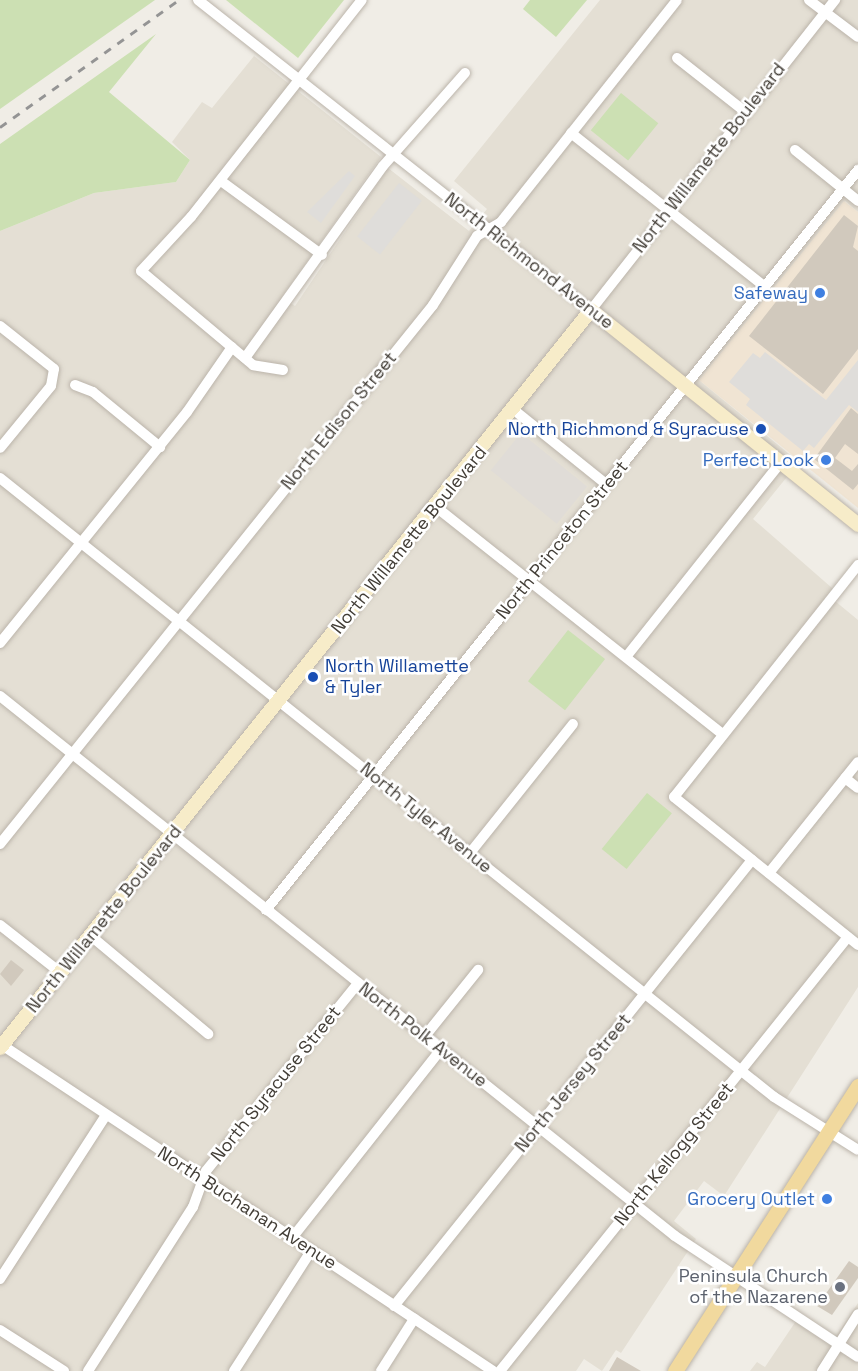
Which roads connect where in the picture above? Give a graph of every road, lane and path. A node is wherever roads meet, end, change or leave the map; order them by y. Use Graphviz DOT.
graph roads {
  1 [pos="198,0"];
  2 [pos="362,0"];
  3 [pos="677,0"];
  4 [pos="809,0"];
  5 [pos="835,0"];
  6 [pos="823,14"];
  7 [pos="858,37"];
  8 [pos="677,58"];
  9 [pos="465,73"];
  10 [pos="299,79"];
  11 [pos="744,111"];
  12 [pos="571,133"];
  13 [pos="795,150"];
  14 [pos="395,155"];
  15 [pos="858,170"];
  16 [pos="220,181"];
  17 [pos="843,189"];
  18 [pos="858,201"];
  19 [pos="668,210"];
  20 [pos="488,229"];
  21 [pos="322,255"];
  22 [pos="765,287"];
  23 [pos="591,310"];
  24 [pos="0,326"];
  25 [pos="232,347"];
  26 [pos="245,358"];
  27 [pos="283,370"];
  28 [pos="75,385"];
  29 [pos="685,385"];
  30 [pos="514,410"];
  31 [pos="159,447"];
  32 [pos="0,448"];
  33 [pos="781,462"];
  34 [pos="0,478"];
  35 [pos="606,484"];
  36 [pos="436,507"];
  37 [pos="858,525"];
  38 [pos="82,543"];
  39 [pos="858,565"];
  40 [pos="529,580"];
  41 [pos="179,621"];
  42 [pos="0,644"];
  43 [pos="626,657"];
  44 [pos="0,696"];
  45 [pos="280,701"];
  46 [pos="573,724"];
  47 [pos="723,734"];
  48 [pos="73,754"];
  49 [pos="858,762"];
  50 [pos="373,775"];
  51 [pos="845,778"];
  52 [pos="858,788"];
  53 [pos="173,834"];
  54 [pos="0,844"];
  55 [pos="470,853"];
  56 [pos="752,860"];
  57 [pos="769,873"];
  58 [pos="266,910"];
  59 [pos="0,926"];
  60 [pos="91,936"];
  61 [pos="848,938"];
  62 [pos="858,945"];
  63 [pos="478,970"];
  64 [pos="61,973"];
  65 [pos="358,983"];
  66 [pos="645,992"];
  67 [pos="208,1034"];
  68 [pos="425,1036"];
  69 [pos="1,1046"];
  70 [pos="441,1049"];
  71 [pos="742,1070"];
  72 [pos="858,1086"];
  73 [pos="106,1115"];
  74 [pos="538,1126"];
  75 [pos="829,1131"];
  76 [pos="858,1150"];
  77 [pos="203,1179"];
  78 [pos="635,1203"];
  79 [pos="292,1238"];
  80 [pos="311,1251"];
  81 [pos="736,1275"];
  82 [pos="0,1280"];
  83 [pos="394,1306"];
  84 [pos="858,1314"];
  85 [pos="414,1319"];
  86 [pos="0,1330"];
  87 [pos="839,1344"];
  88 [pos="858,1357"];
  89 [pos="64,1371"];
  90 [pos="88,1371"];
  91 [pos="234,1371"];
  92 [pos="381,1371"];
  93 [pos="493,1371"];
  94 [pos="500,1371"];
  95 [pos="675,1371"];
  96 [pos="822,1371"];
  1 -- 10 [label="street, North Richmond Avenue"];
  2 -- 10 [label="street"];
  3 -- 12 [label="street, North Edison Street"];
  4 -- 6 [label="street"];
  5 -- 6 [label="street, North Willamette Boulevard"];
  6 -- 7 [label="street"];
  6 -- 11 [label="street, North Willamette Boulevard"];
  8 -- 11 [label="street"];
  9 -- 14 [label="street"];
  10 -- 14 [label="street, North Richmond Avenue"];
  10 -- 16 [label="street"];
  11 -- 19 [label="street, North Willamette Boulevard"];
  12 -- 19 [label="street"];
  12 -- 20 [label="street, North Edison Street"];
  13 -- 17 [label="street"];
  14 -- 20 [label="street, North Richmond Avenue"];
  14 -- 21 [label="street"];
  15 -- 17 [label="street, North Princeton Street"];
  16 -- 21 [label="street"];
  16 -- 25 [label="street"];
  17 -- 18 [label="street"];
  17 -- 22 [label="street, North Princeton Street"];
  19 -- 22 [label="street"];
  19 -- 23 [label="street, North Willamette Boulevard"];
  20 -- 23 [label="street, North Richmond Avenue"];
  20 -- 41 [label="street, North Edison Street"];
  21 -- 26 [label="street"];
  22 -- 29 [label="street, North Princeton Street"];
  23 -- 29 [label="main road, North Richmond Avenue"];
  23 -- 30 [label="main road, North Willamette Boulevard"];
  24 -- 32 [label="street"];
  25 -- 26 [label="street"];
  25 -- 31 [label="street"];
  26 -- 27 [label="street"];
  28 -- 31 [label="street"];
  29 -- 33 [label="main road, North Richmond Avenue"];
  29 -- 35 [label="street, North Princeton Street"];
  30 -- 35 [label="street"];
  30 -- 36 [label="main road, North Willamette Boulevard"];
  31 -- 38 [label="street"];
  33 -- 37 [label="main road, North Richmond Avenue"];
  33 -- 43 [label="street"];
  34 -- 38 [label="street, North Tyler Avenue"];
  35 -- 40 [label="street, North Princeton Street"];
  36 -- 40 [label="street"];
  36 -- 45 [label="main road, North Willamette Boulevard"];
  38 -- 41 [label="street, North Tyler Avenue"];
  38 -- 42 [label="street"];
  39 -- 47 [label="street"];
  40 -- 43 [label="street"];
  40 -- 50 [label="street, North Princeton Street"];
  41 -- 45 [label="street, North Tyler Avenue"];
  41 -- 48 [label="street, North Edison Street"];
  43 -- 47 [label="street"];
  44 -- 48 [label="street, North Polk Avenue"];
  45 -- 50 [label="street, North Tyler Avenue"];
  45 -- 53 [label="main road, North Willamette Boulevard"];
  46 -- 55 [label="street"];
  47 -- 56 [label="street"];
  48 -- 53 [label="street, North Polk Avenue"];
  48 -- 54 [label="street, North Edison Street"];
  49 -- 51 [label="street"];
  50 -- 55 [label="street, North Tyler Avenue"];
  50 -- 58 [label="street, North Princeton Street"];
  51 -- 52 [label="street"];
  51 -- 57 [label="street"];
  53 -- 58 [label="street, North Polk Avenue"];
  53 -- 60 [label="main road, North Willamette Boulevard"];
  55 -- 66 [label="street, North Tyler Avenue"];
  56 -- 57 [label="street"];
  56 -- 66 [label="street, North Jersey Street"];
  57 -- 61 [label="street"];
  58 -- 65 [label="street, North Polk Avenue"];
  59 -- 64 [label="street"];
  60 -- 64 [label="main road, North Willamette Boulevard"];
  60 -- 67 [label="street"];
  61 -- 62 [label="street"];
  61 -- 71 [label="street, North Kellogg Street"];
  63 -- 68 [label="street"];
  64 -- 69 [label="main road, North Willamette Boulevard"];
  65 -- 68 [label="street, North Polk Avenue"];
  65 -- 77 [label="street, North Syracuse Street"];
  66 -- 71 [label="street, North Tyler Avenue"];
  66 -- 74 [label="street, North Jersey Street"];
  68 -- 70 [label="street, North Polk Avenue"];
  69 -- 73 [label="street, North Buchanan Avenue"];
  70 -- 74 [label="street, North Polk Avenue"];
  70 -- 79 [label="street"];
  71 -- 75 [label="street, North Tyler Avenue"];
  71 -- 78 [label="street, North Kellogg Street"];
  72 -- 75 [label="main road"];
  73 -- 77 [label="street, North Buchanan Avenue"];
  73 -- 82 [label="street"];
  74 -- 78 [label="street, North Polk Avenue"];
  74 -- 83 [label="street, North Jersey Street"];
  75 -- 76 [label="street, North Tyler Avenue"];
  75 -- 81 [label="main road"];
  77 -- 79 [label="street, North Buchanan Avenue"];
  77 -- 90 [label="street, North Syracuse Street"];
  78 -- 81 [label="street, North Polk Avenue"];
  78 -- 94 [label="street, North Kellogg Street"];
  79 -- 80 [label="street, North Buchanan Avenue"];
  80 -- 83 [label="street, North Buchanan Avenue"];
  80 -- 91 [label="street"];
  81 -- 87 [label="street, North Polk Avenue"];
  81 -- 95 [label="main road"];
  83 -- 85 [label="street, North Buchanan Avenue"];
  84 -- 87 [label="street"];
  85 -- 92 [label="street"];
  85 -- 93 [label="street, North Buchanan Avenue"];
  86 -- 89 [label="street"];
  87 -- 88 [label="street, North Polk Avenue"];
  87 -- 96 [label="street"];
}
